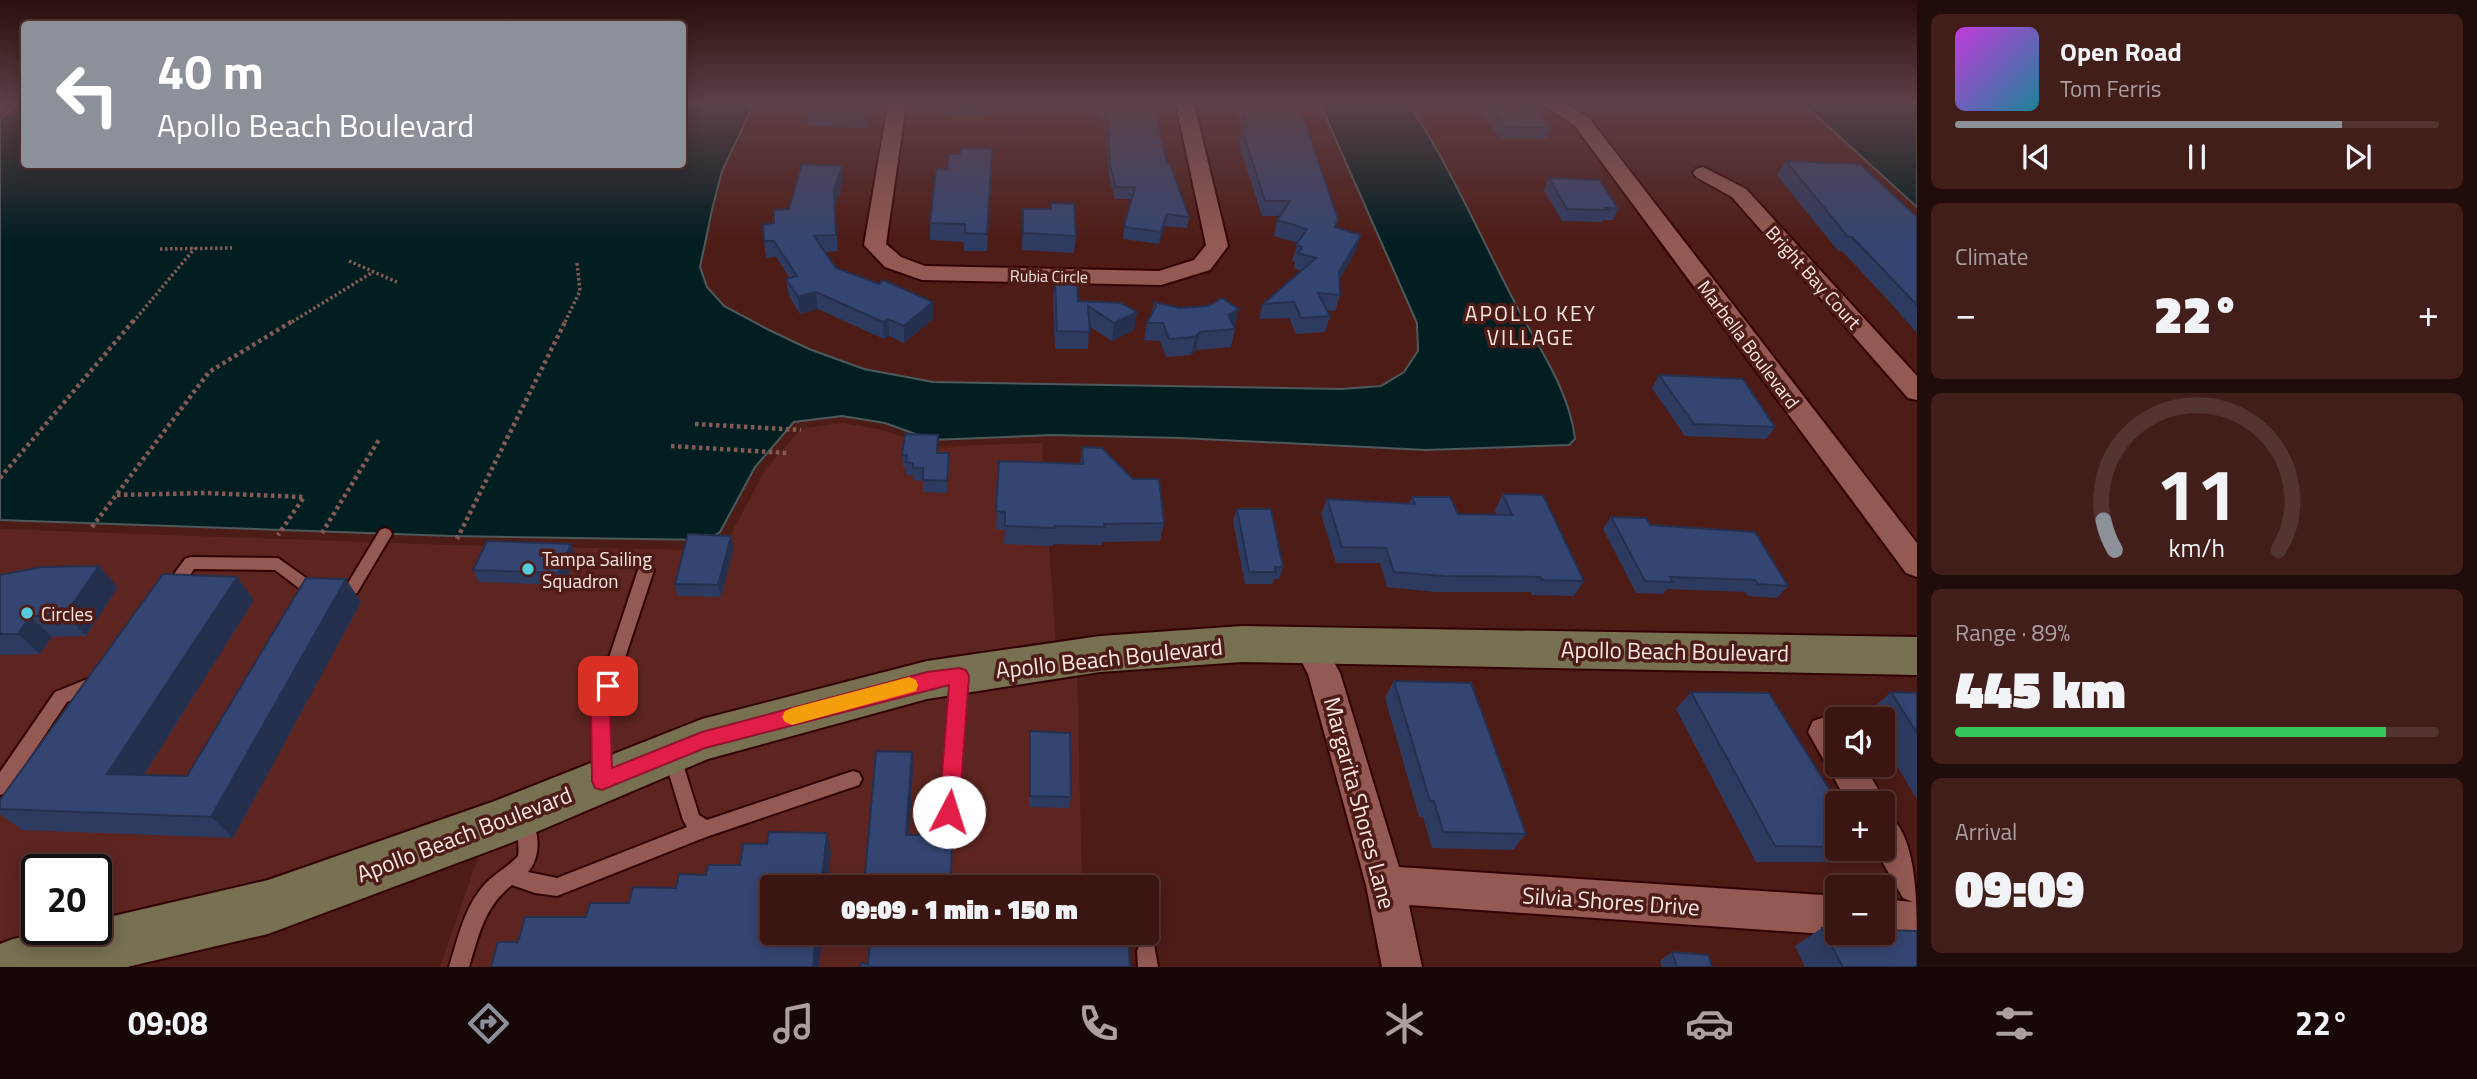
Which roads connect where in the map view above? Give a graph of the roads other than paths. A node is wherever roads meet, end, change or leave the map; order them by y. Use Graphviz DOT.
graph roads {
  1 [pos="890,149"];
  2 [pos="1195,149"];
  3 [pos="1611,149"];
  4 [pos="1703,173"];
  5 [pos="1917,392"];
  6 [pos="385,534"];
  7 [pos="1917,565"];
  8 [pos="646,570"];
  9 [pos="159,605"];
  10 [pos="1308,643"];
  11 [pos="1917,656"];
  12 [pos="113,668"];
  13 [pos="959,676"];
  14 [pos="672,753"];
  15 [pos="853,779"];
  16 [pos="602,781"];
  17 [pos="0,787"];
  18 [pos="949,812"];
  19 [pos="523,814"];
  20 [pos="705,829"];
  21 [pos="1895,848"];
  22 [pos="510,875"];
  23 [pos="1385,885"];
  24 [pos="1917,885"];
  25 [pos="1825,915"];
  26 [pos="1895,920"];
  27 [pos="1917,922"];
  28 [pos="11,967"];
  29 [pos="459,967"];
  30 [pos="1402,967"];
  1 -- 2 [label="street, Rubia Circle"];
  3 -- 7 [label="street, Marbella Boulevard"];
  4 -- 5 [label="street, Bright Bay Court"];
  6 -- 9 [label="lane"];
  8 -- 16 [label="lane"];
  10 -- 11 [label="main road, Apollo Beach Boulevard"];
  10 -- 13 [label="main road, Apollo Beach Boulevard"];
  10 -- 23 [label="street, Margarita Shores Lane"];
  12 -- 17 [label="lane"];
  13 -- 14 [label="main road, Apollo Beach Boulevard"];
  13 -- 18 [label="lane"];
  14 -- 16 [label="main road, Apollo Beach Boulevard"];
  14 -- 20 [label="lane"];
  15 -- 20 [label="lane"];
  16 -- 19 [label="main road, Apollo Beach Boulevard"];
  19 -- 22 [label="lane"];
  19 -- 28 [label="main road, Apollo Beach Boulevard"];
  20 -- 22 [label="lane"];
  21 -- 24 [label="street"];
  22 -- 29 [label="lane"];
  23 -- 25 [label="street, Silvia Shores Drive"];
  23 -- 30 [label="street, Margarita Shores Lane"];
  26 -- 27 [label="street"];
}
